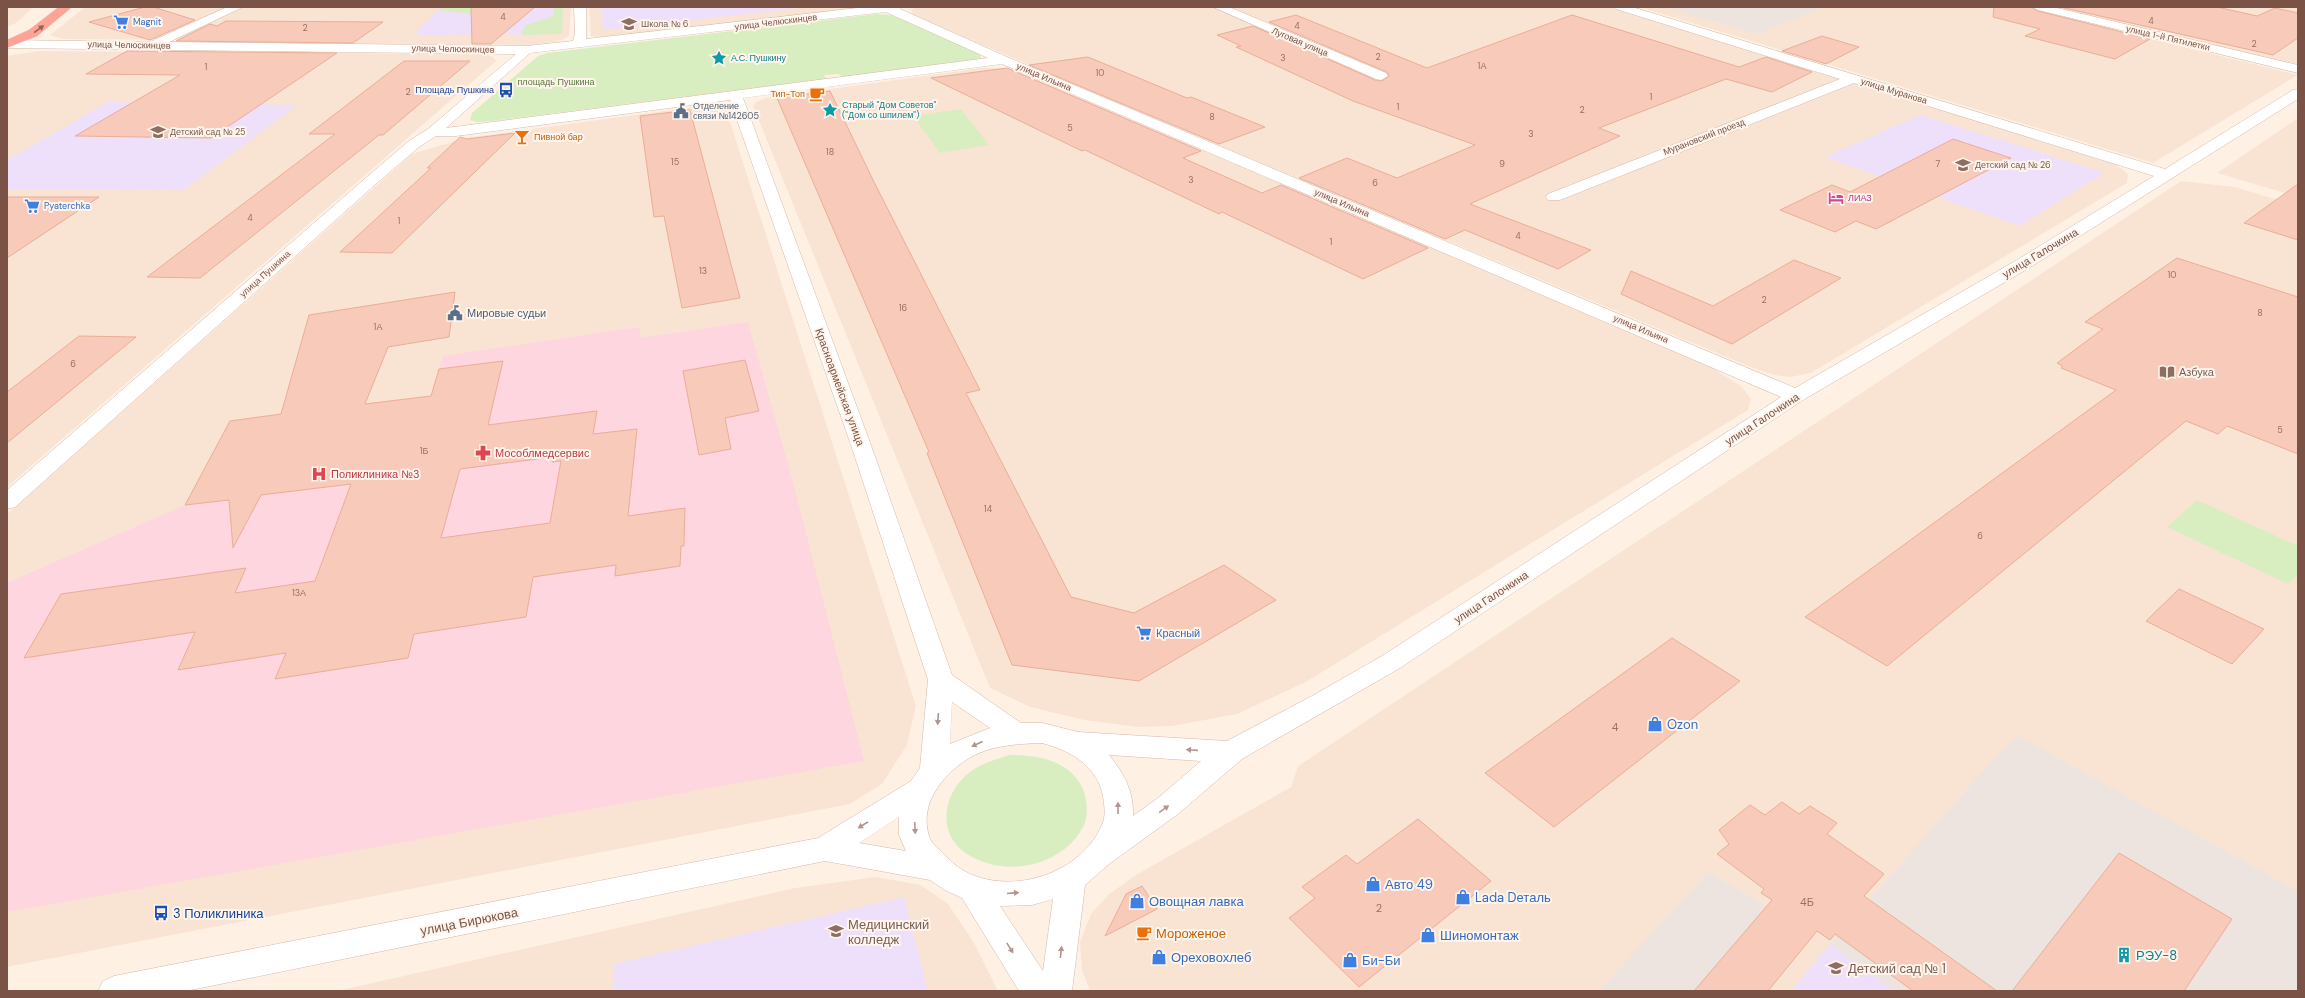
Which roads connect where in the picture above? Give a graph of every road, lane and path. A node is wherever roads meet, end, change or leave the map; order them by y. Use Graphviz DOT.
graph roads {
  1 [pos="66,7"];
  2 [pos="237,7"];
  3 [pos="580,7"];
  4 [pos="1219,7"];
  5 [pos="1620,7"];
  6 [pos="2038,7"];
  7 [pos="893,8"];
  8 [pos="22,24"];
  9 [pos="7,44"];
  10 [pos="578,45"];
  11 [pos="152,46"];
  12 [pos="526,50"];
  13 [pos="1003,60"];
  14 [pos="2298,69"];
  15 [pos="1380,76"];
  16 [pos="1854,78"];
  17 [pos="2298,93"];
  18 [pos="735,96"];
  19 [pos="433,132"];
  20 [pos="2168,175"];
  21 [pos="1554,196"];
  22 [pos="1796,396"];
  23 [pos="7,502"];
  24 [pos="941,680"];
  25 [pos="1014,732"];
  26 [pos="1075,742"];
  27 [pos="1231,752"];
  28 [pos="927,779"];
  29 [pos="825,850"];
  30 [pos="1098,855"];
  31 [pos="935,868"];
  32 [pos="1071,878"];
  33 [pos="974,891"];
  34 [pos="114,991"];
  35 [pos="1037,991"];
  36 [pos="1056,991"];
  9 -- 1 [label="highway, one-way"];
  2 -- 11 [label="street"];
  3 -- 10 [label="street"];
  4 -- 15 [label="street, Луговая улица"];
  5 -- 16 [label="street, улица Муранова"];
  6 -- 14 [label="street, улица 1-й Пятилетки"];
  7 -- 10 [label="street, улица Челюскинцев"];
  7 -- 13 [label="street, улица Ильина"];
  8 -- 9 [label="highway"];
  9 -- 11 [label="street, улица Челюскинцев"];
  10 -- 12 [label="street, улица Челюскинцев"];
  11 -- 12 [label="street, улица Челюскинцев"];
  12 -- 19 [label="street, улица Пушкина"];
  13 -- 18 [label="street"];
  13 -- 22 [label="street, улица Ильина"];
  16 -- 20 [label="street, улица Муранова"];
  16 -- 21 [label="street, Мурановский проезд"];
  17 -- 20 [label="street, улица Галочкина"];
  18 -- 19 [label="street"];
  18 -- 24 [label="street, Красноармейская улица"];
  19 -- 23 [label="street, улица Пушкина"];
  20 -- 22 [label="street, улица Галочкина"];
  22 -- 27 [label="street, улица Галочкина"];
  24 -- 25 [label="street"];
  24 -- 28 [label="street, one-way"];
  25 -- 26 [label="street"];
  25 -- 28 [label="street, one-way"];
  27 -- 26 [label="street, one-way"];
  30 -- 26 [label="street, one-way"];
  30 -- 27 [label="street, улица Галочкина, one-way"];
  28 -- 29 [label="street, one-way"];
  28 -- 31 [label="street, one-way"];
  29 -- 31 [label="street"];
  29 -- 34 [label="street, улица Бирюкова"];
  30 -- 32 [label="street"];
  31 -- 33 [label="street"];
  33 -- 32 [label="street, one-way"];
  36 -- 32 [label="street, one-way"];
  33 -- 35 [label="street, one-way"];
}
